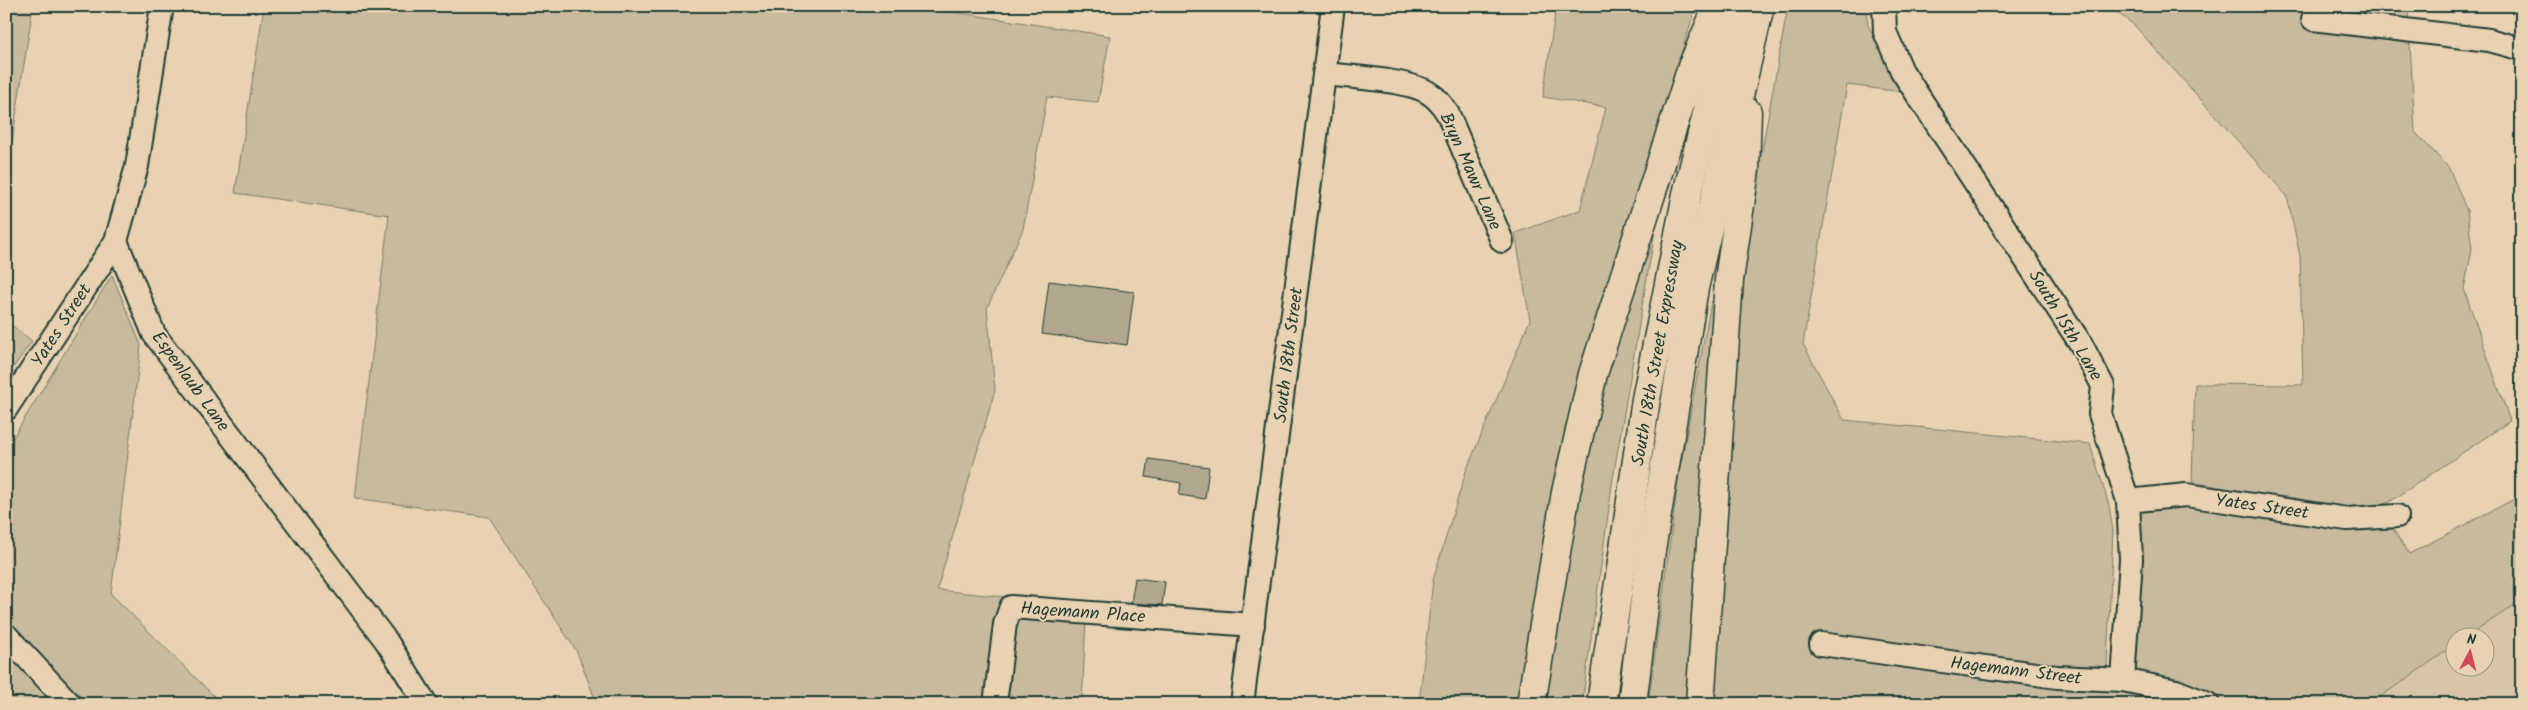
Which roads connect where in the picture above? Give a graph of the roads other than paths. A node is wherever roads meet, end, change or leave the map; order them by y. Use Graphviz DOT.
graph roads {
  1 [pos="162,6"];
  2 [pos="1333,6"];
  3 [pos="1718,6"];
  4 [pos="1734,6"];
  5 [pos="1760,6"];
  6 [pos="1884,6"];
  7 [pos="2313,19"];
  8 [pos="2522,49"];
  9 [pos="1748,56"];
  10 [pos="1325,74"];
  11 [pos="116,241"];
  12 [pos="1502,241"];
  13 [pos="6,409"];
  14 [pos="2128,501"];
  15 [pos="2397,516"];
  16 [pos="1253,624"];
  17 [pos="6,635"];
  18 [pos="1821,644"];
  19 [pos="2123,680"];
  20 [pos="70,704"];
  21 [pos="426,704"];
  22 [pos="995,704"];
  23 [pos="1242,704"];
  24 [pos="1531,704"];
  25 [pos="1601,704"];
  26 [pos="1632,704"];
  27 [pos="1700,704"];
  28 [pos="2208,704"];
  1 -- 11 [label="street"];
  2 -- 10 [label="street, South 18th Street"];
  3 -- 24 [label="highway"];
  4 -- 25 [label="highway, South 18th Street Expressway"];
  5 -- 9 [label="highway, South 18th Street Expressway"];
  6 -- 14 [label="street, South 15th Lane"];
  7 -- 8 [label="street"];
  9 -- 26 [label="highway, South 18th Street Expressway"];
  9 -- 27 [label="highway"];
  10 -- 12 [label="street, Bryn Mawr Lane"];
  10 -- 16 [label="street, South 18th Street"];
  11 -- 13 [label="street, Yates Street"];
  11 -- 21 [label="street, Espenlaub Lane"];
  14 -- 15 [label="street, Yates Street"];
  14 -- 19 [label="street, South 15th Lane"];
  16 -- 22 [label="street, Hagemann Place"];
  16 -- 23 [label="street, South 18th Street"];
  17 -- 20 [label="street"];
  18 -- 19 [label="street, Hagemann Street"];
  19 -- 28 [label="street, Hagemann Street"];
}
